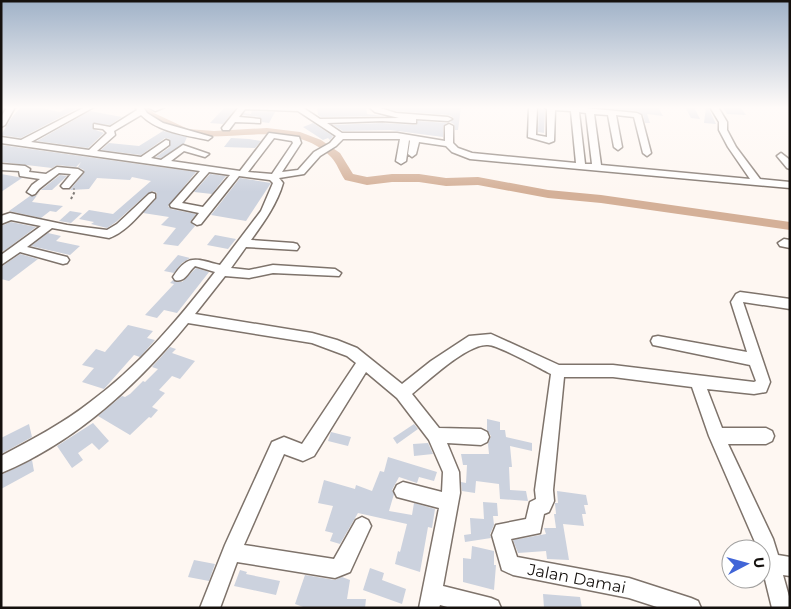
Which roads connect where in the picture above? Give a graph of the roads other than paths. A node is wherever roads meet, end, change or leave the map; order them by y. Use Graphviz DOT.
graph roads {
  1 [pos="36,135"];
  2 [pos="110,135"];
  3 [pos="202,135"];
  4 [pos="272,135"];
  5 [pos="275,135"];
  6 [pos="332,135"];
  7 [pos="450,135"];
  8 [pos="532,135"];
  9 [pos="551,135"];
  10 [pos="578,135"];
  11 [pos="593,135"];
  12 [pos="616,135"];
  13 [pos="642,135"];
  14 [pos="726,135"];
  15 [pos="208,137"];
  16 [pos="410,138"];
  17 [pos="1,140"];
  18 [pos="337,140"];
  19 [pos="24,142"];
  20 [pos="450,144"];
  21 [pos="174,145"];
  22 [pos="618,148"];
  23 [pos="81,150"];
  24 [pos="91,152"];
  25 [pos="647,153"];
  26 [pos="204,154"];
  27 [pos="412,154"];
  28 [pos="781,156"];
  29 [pos="144,159"];
  30 [pos="401,161"];
  31 [pos="164,162"];
  32 [pos="581,166"];
  33 [pos="790,166"];
  34 [pos="1,167"];
  35 [pos="597,167"];
  36 [pos="206,169"];
  37 [pos="57,170"];
  38 [pos="239,173"];
  39 [pos="48,176"];
  40 [pos="274,177"];
  41 [pos="757,182"];
  42 [pos="790,185"];
  43 [pos="66,186"];
  44 [pos="32,192"];
  45 [pos="152,196"];
  46 [pos="205,211"];
  47 [pos="5,215"];
  48 [pos="196,222"];
  49 [pos="49,225"];
  50 [pos="244,243"];
  51 [pos="293,247"];
  52 [pos="18,248"];
  53 [pos="63,260"];
  54 [pos="1,262"];
  55 [pos="222,271"];
  56 [pos="335,273"];
  57 [pos="179,277"];
  58 [pos="790,304"];
  59 [pos="186,318"];
  60 [pos="658,341"];
  61 [pos="756,360"];
  62 [pos="364,362"];
  63 [pos="558,372"];
  64 [pos="697,382"];
  65 [pos="402,393"];
  66 [pos="435,435"];
  67 [pos="717,436"];
  68 [pos="766,436"];
  69 [pos="481,437"];
  70 [pos="1,465"];
  71 [pos="403,491"];
  72 [pos="450,502"];
  73 [pos="362,526"];
  74 [pos="763,539"];
  75 [pos="232,552"];
  76 [pos="771,563"];
  77 [pos="790,567"];
  78 [pos="430,600"];
  79 [pos="210,608"];
  80 [pos="490,608"];
  81 [pos="691,608"];
  82 [pos="782,608"];
  1 -- 19 [label="street"];
  2 -- 24 [label="street"];
  3 -- 15 [label="street"];
  4 -- 38 [label="street"];
  5 -- 40 [label="street"];
  6 -- 18 [label="street"];
  7 -- 20 [label="street"];
  8 -- 9 [label="street"];
  10 -- 32 [label="street"];
  11 -- 35 [label="street"];
  12 -- 22 [label="street"];
  13 -- 25 [label="street"];
  14 -- 41 [label="street"];
  16 -- 18 [label="street"];
  16 -- 20 [label="street"];
  16 -- 27 [label="street"];
  16 -- 30 [label="street"];
  17 -- 19 [label="street"];
  18 -- 40 [label="street"];
  19 -- 23 [label="street"];
  20 -- 32 [label="street"];
  21 -- 26 [label="street"];
  21 -- 29 [label="street"];
  21 -- 31 [label="street"];
  23 -- 24 [label="street"];
  23 -- 37 [label="street"];
  24 -- 29 [label="street"];
  28 -- 33 [label="street"];
  29 -- 31 [label="street"];
  31 -- 36 [label="street"];
  32 -- 35 [label="street"];
  34 -- 39 [label="street"];
  35 -- 41 [label="street"];
  36 -- 38 [label="street"];
  36 -- 46 [label="street"];
  37 -- 39 [label="street"];
  37 -- 43 [label="street"];
  38 -- 40 [label="street"];
  38 -- 46 [label="street"];
  39 -- 44 [label="street"];
  40 -- 50 [label="street"];
  41 -- 42 [label="street"];
  45 -- 49 [label="street"];
  46 -- 48 [label="street"];
  47 -- 49 [label="street"];
  49 -- 52 [label="street"];
  50 -- 51 [label="street"];
  50 -- 55 [label="street"];
  52 -- 53 [label="street"];
  52 -- 54 [label="street"];
  55 -- 56 [label="street"];
  55 -- 57 [label="street"];
  55 -- 59 [label="street"];
  58 -- 61 [label="street"];
  59 -- 62 [label="street"];
  59 -- 70 [label="street"];
  60 -- 61 [label="street"];
  61 -- 64 [label="street"];
  62 -- 65 [label="street"];
  62 -- 75 [label="street"];
  63 -- 64 [label="street"];
  63 -- 65 [label="street"];
  63 -- 81 [label="street, Jalan Damai"];
  64 -- 67 [label="street"];
  65 -- 66 [label="street"];
  66 -- 69 [label="street"];
  66 -- 72 [label="street"];
  67 -- 68 [label="street"];
  67 -- 74 [label="street"];
  71 -- 72 [label="street"];
  72 -- 78 [label="street"];
  73 -- 75 [label="street"];
  75 -- 79 [label="street"];
  76 -- 77 [label="street"];
  76 -- 82 [label="street"];
  78 -- 80 [label="street"];
}
